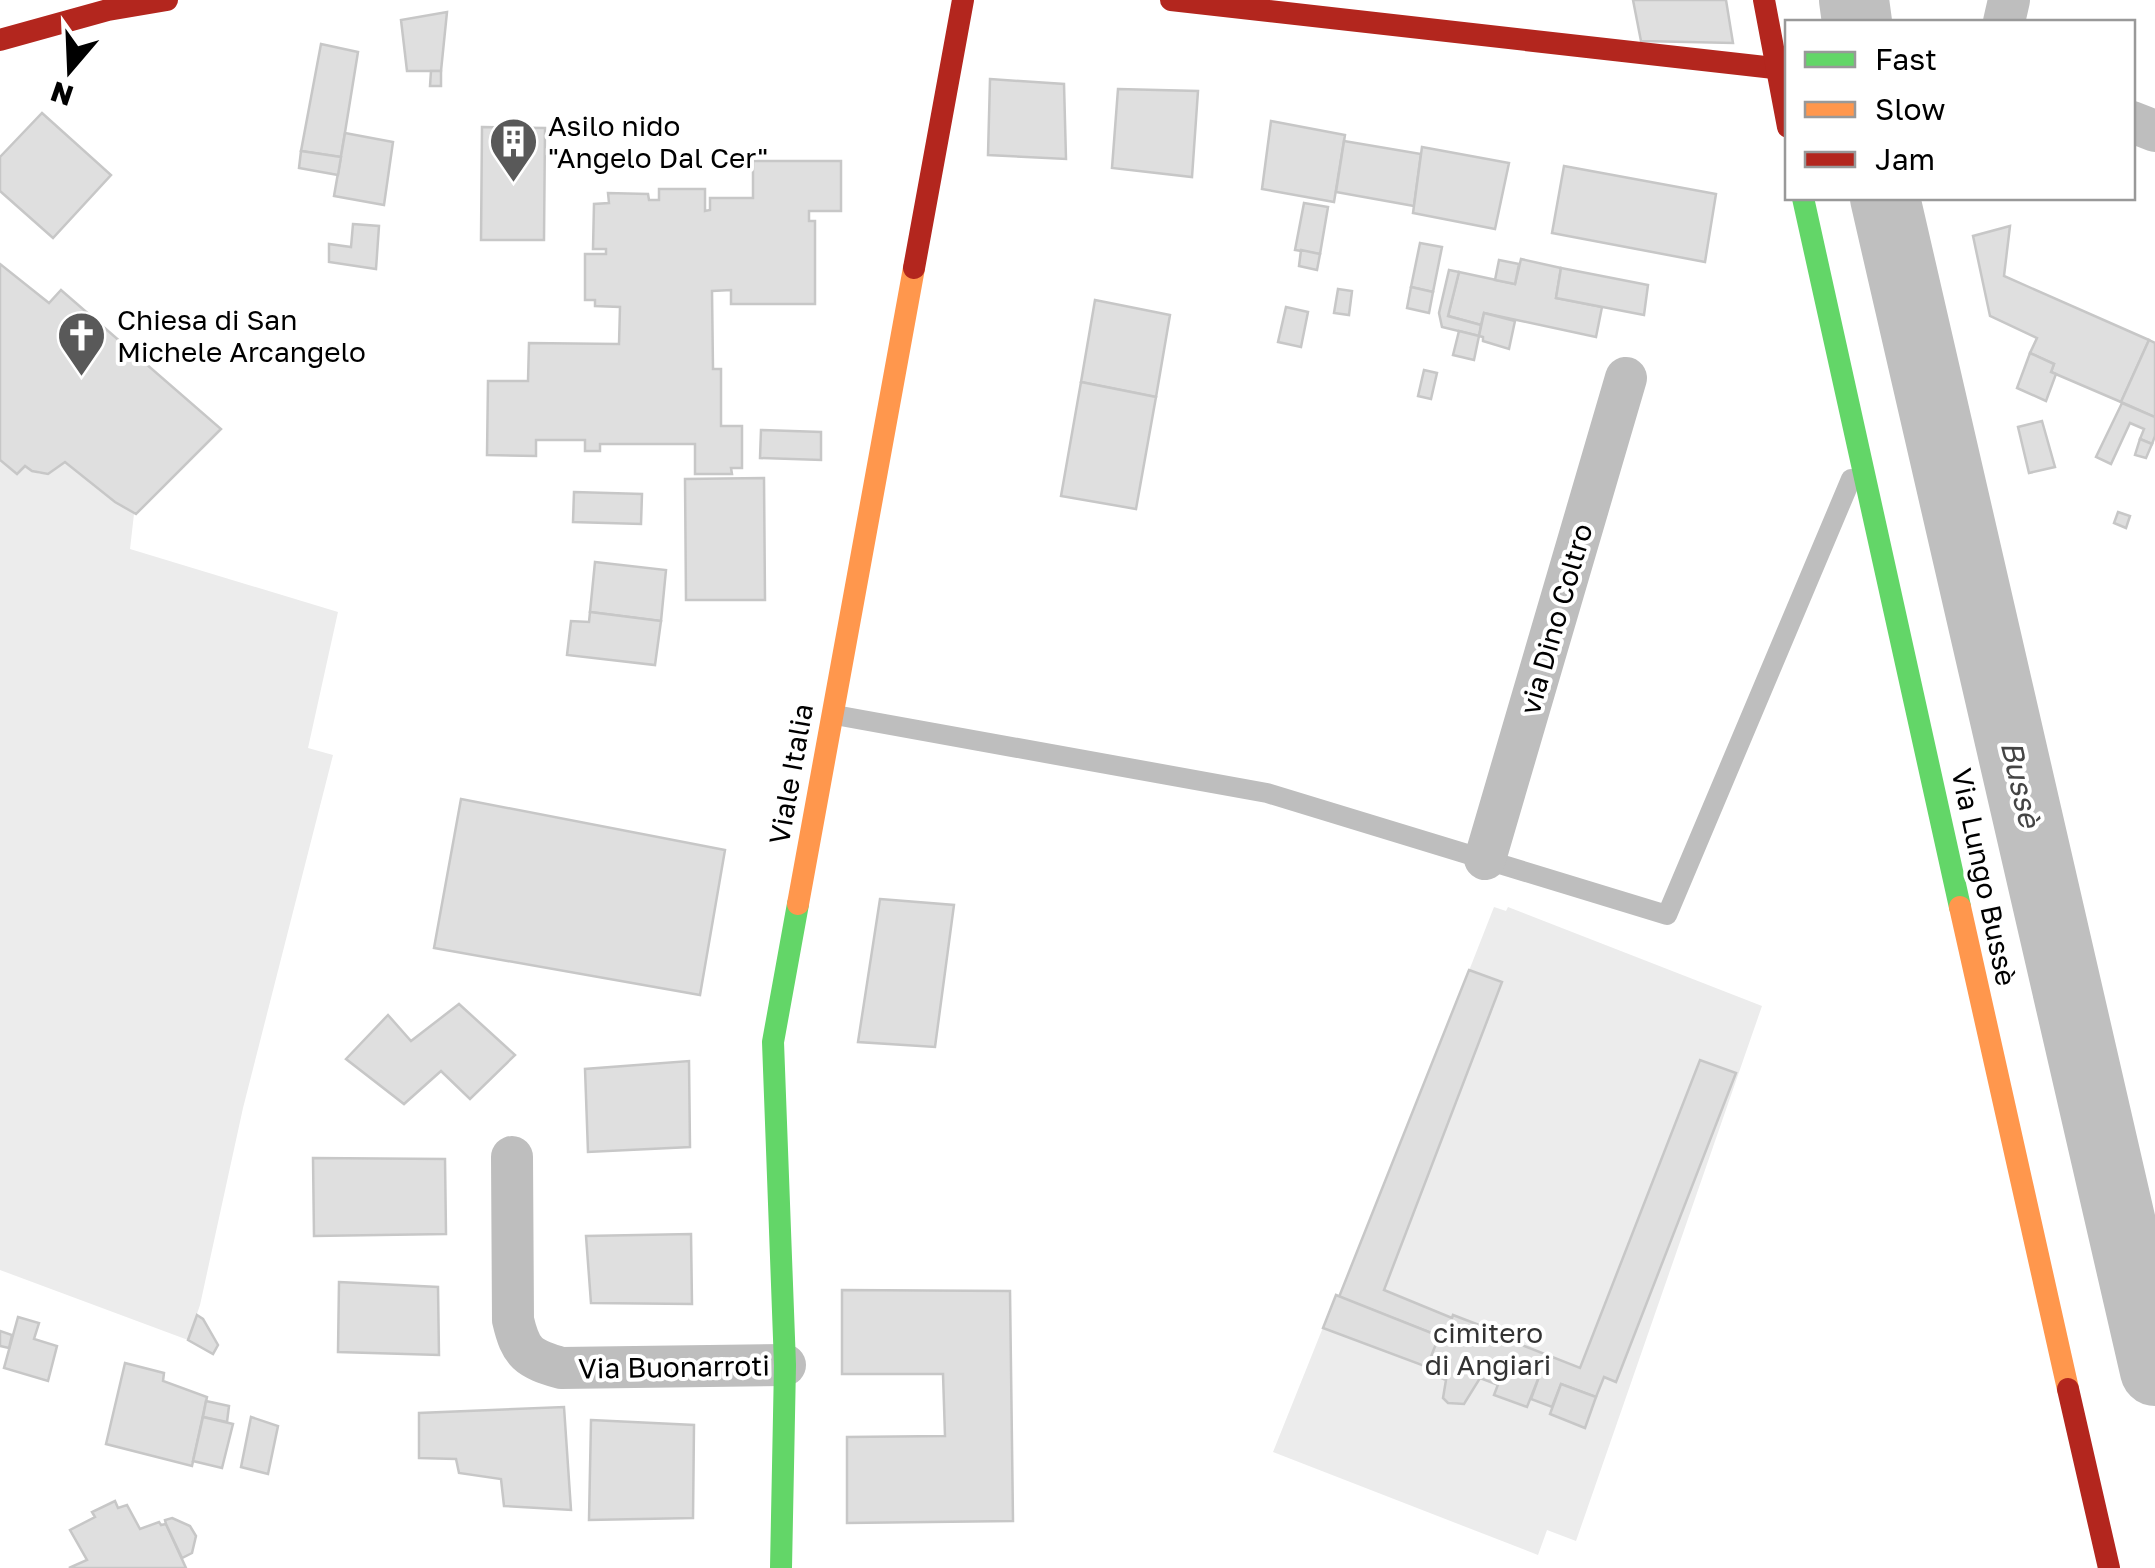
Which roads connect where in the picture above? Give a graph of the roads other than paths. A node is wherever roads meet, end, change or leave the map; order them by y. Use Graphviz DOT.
graph roads {
  1 [pos="167,0"];
  2 [pos="963,0"];
  3 [pos="1171,0"];
  4 [pos="1764,0"];
  5 [pos="0,40"];
  6 [pos="1781,67"];
  7 [pos="1785,101"];
  8 [pos="1804,200"];
  9 [pos="1626,378"];
  10 [pos="1861,454"];
  11 [pos="833,714"];
  12 [pos="1486,860"];
  13 [pos="512,1157"];
  14 [pos="785,1365"];
  15 [pos="781,1568"];
  16 [pos="2109,1568"];
  1 -- 5 [label="street"];
  2 -- 11 [label="street, Viale Italia"];
  3 -- 6 [label="street"];
  4 -- 6 [label="street"];
  6 -- 7 [label="street"];
  8 -- 10 [label="street, Via Lungo Bussè"];
  9 -- 12 [label="street, via Dino Coltro"];
  10 -- 12 [label="lane"];
  10 -- 16 [label="street, Via Lungo Bussè"];
  11 -- 12 [label="lane"];
  11 -- 14 [label="street, Viale Italia"];
  13 -- 14 [label="street, Via Buonarroti"];
  14 -- 15 [label="street, Viale Italia"];
}
